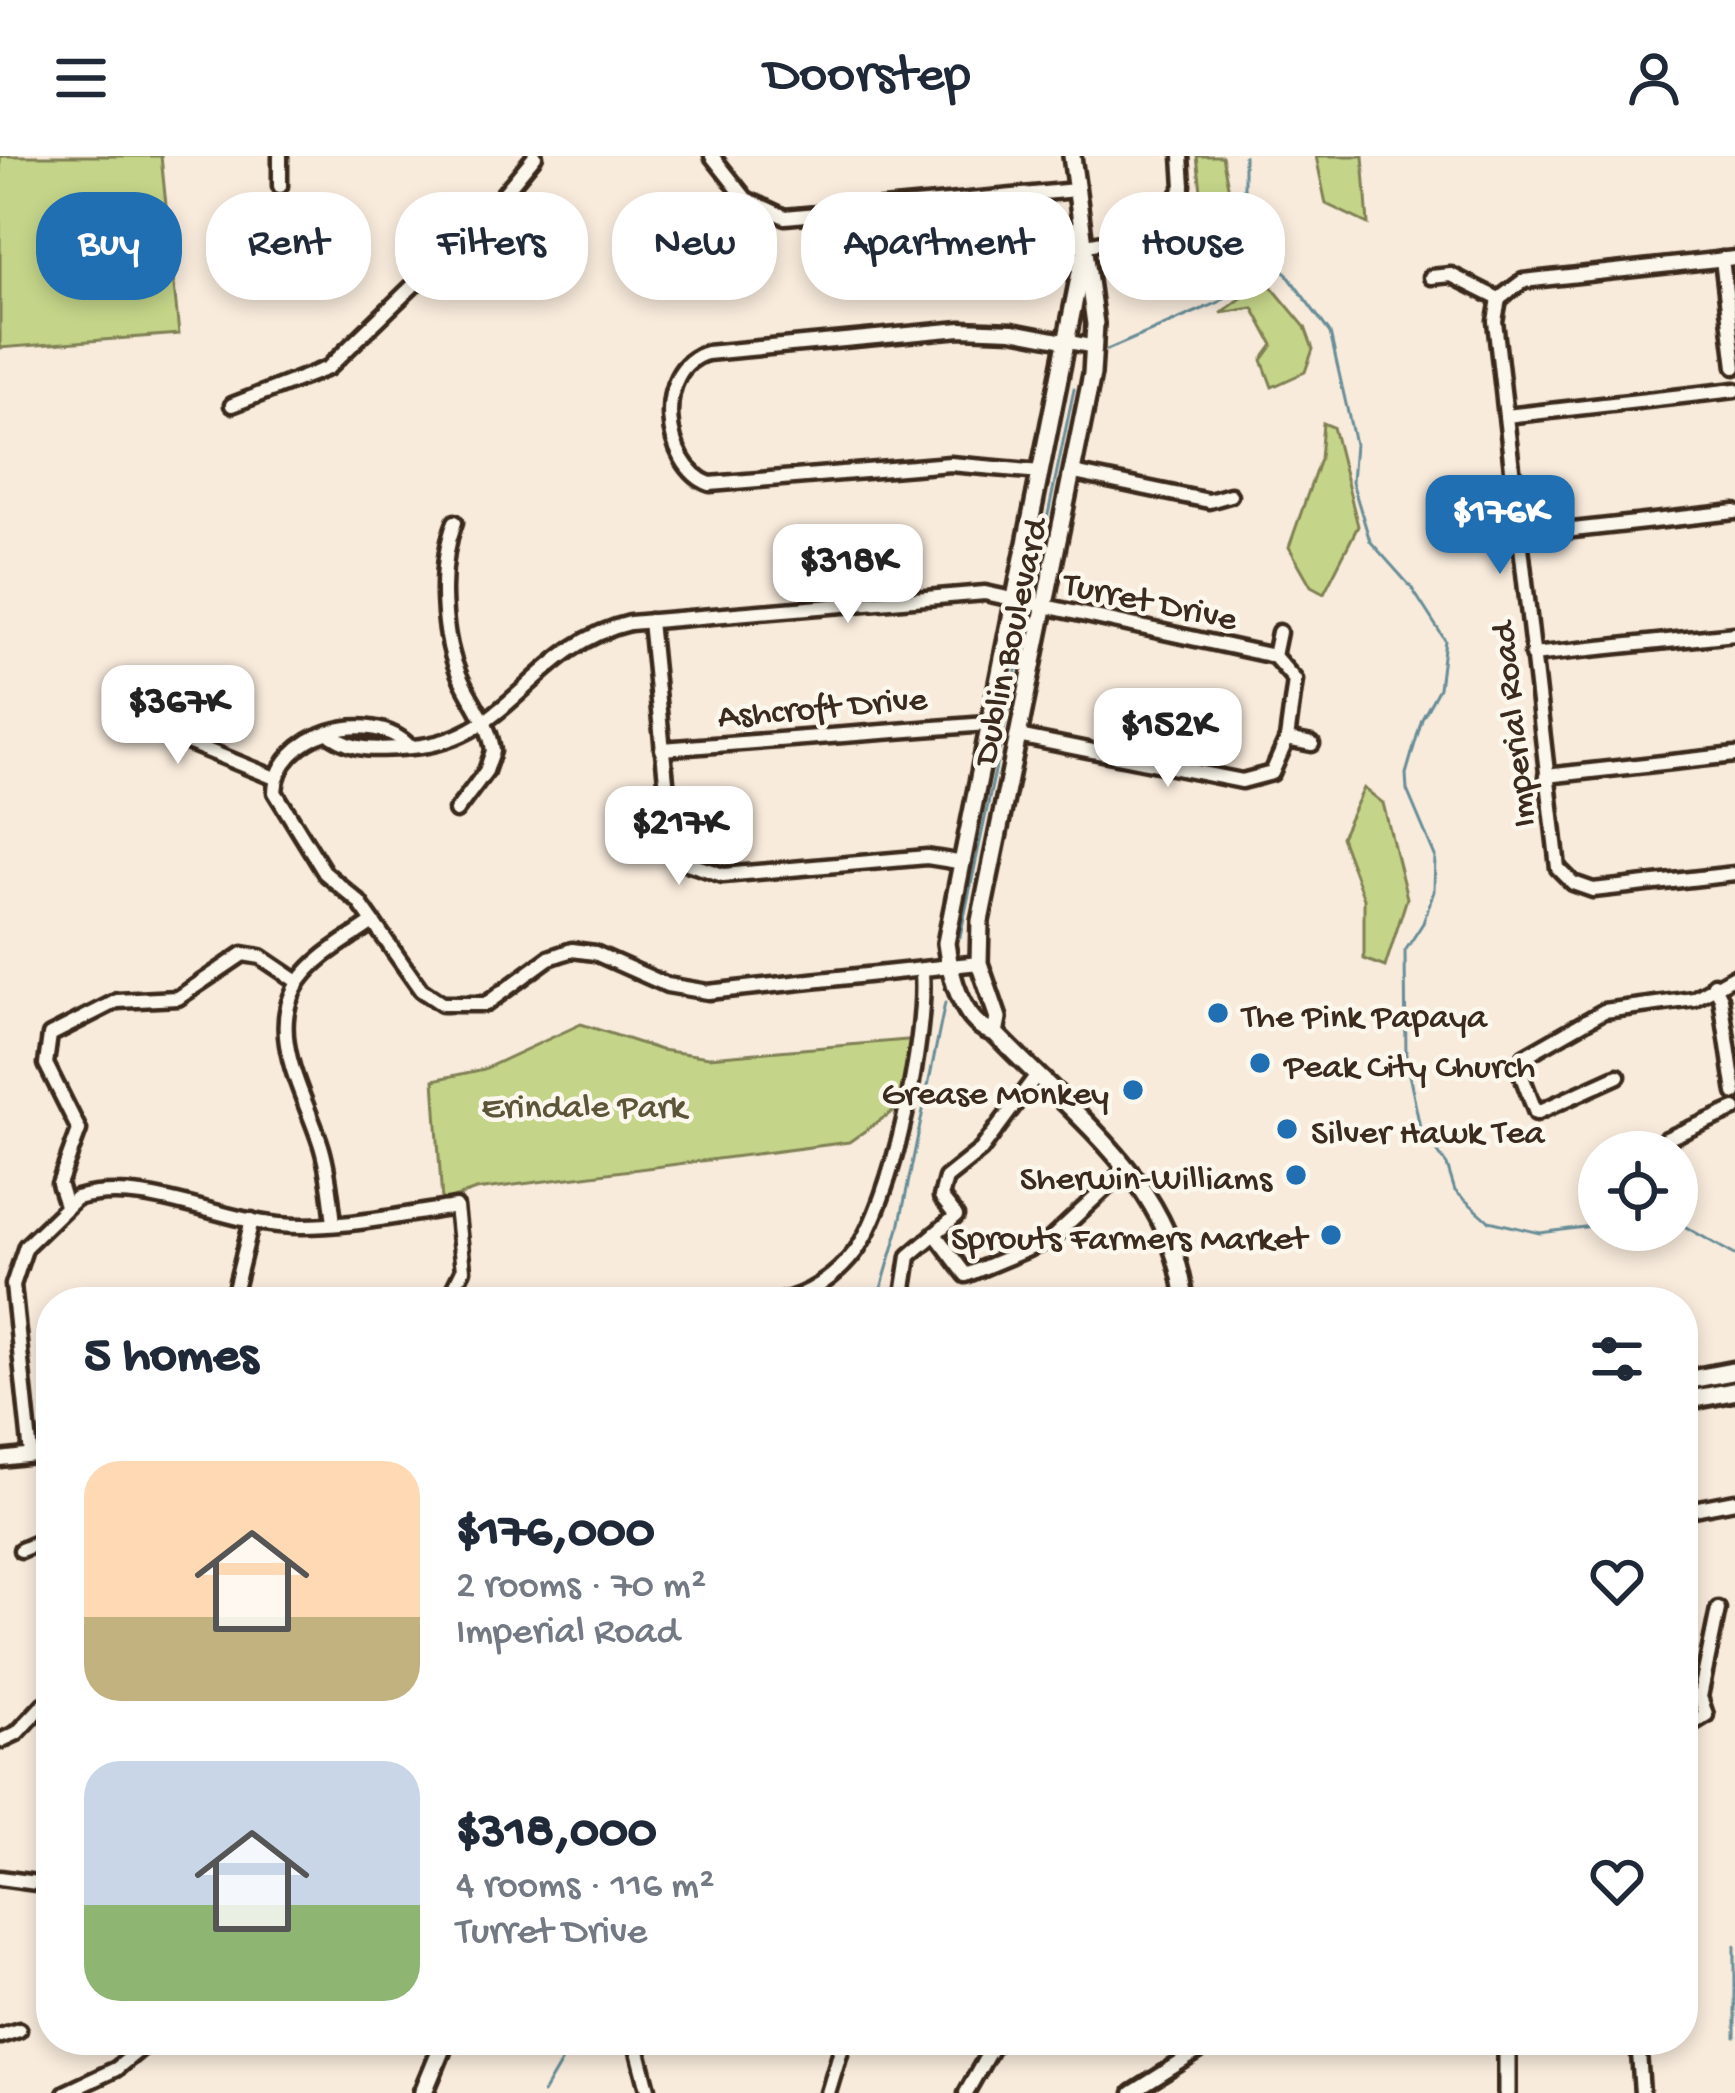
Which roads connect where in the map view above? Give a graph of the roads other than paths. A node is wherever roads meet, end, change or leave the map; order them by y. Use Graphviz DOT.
graph roads {
  1 [pos="280,156"];
  2 [pos="535,156"];
  3 [pos="712,156"];
  4 [pos="1072,156"];
  5 [pos="1180,156"];
  6 [pos="280,186"];
  7 [pos="1076,190"];
  8 [pos="1082,252"];
  9 [pos="1728,258"];
  10 [pos="1431,277"];
  11 [pos="1499,299"];
  12 [pos="1067,341"];
  13 [pos="1095,347"];
  14 [pos="1735,367"];
  15 [pos="1735,390"];
  16 [pos="232,405"];
  17 [pos="1507,416"];
  18 [pos="1041,472"];
  19 [pos="1074,473"];
  20 [pos="1230,495"];
  21 [pos="1735,512"];
  22 [pos="454,522"];
  23 [pos="1519,536"];
  24 [pos="1014,598"];
  25 [pos="1046,606"];
  26 [pos="650,621"];
  27 [pos="1280,632"];
  28 [pos="1735,634"];
  29 [pos="1532,655"];
  30 [pos="1274,656"];
  31 [pos="124,703"];
  32 [pos="484,724"];
  33 [pos="987,724"];
  34 [pos="332,736"];
  35 [pos="1018,736"];
  36 [pos="1287,739"];
  37 [pos="1312,744"];
  38 [pos="410,747"];
  39 [pos="662,749"];
  40 [pos="1735,754"];
  41 [pos="1546,776"];
  42 [pos="275,778"];
  43 [pos="456,811"];
  44 [pos="958,862"];
  45 [pos="1735,874"];
  46 [pos="373,922"];
  47 [pos="979,963"];
  48 [pos="949,969"];
  49 [pos="922,973"];
  50 [pos="1735,976"];
  51 [pos="298,982"];
  52 [pos="1714,984"];
  53 [pos="995,1034"];
  54 [pos="1036,1076"];
  55 [pos="1618,1076"];
  56 [pos="1735,1094"];
  57 [pos="1735,1109"];
  58 [pos="1685,1131"];
  59 [pos="1126,1169"];
  60 [pos="66,1204"];
  61 [pos="252,1220"];
  62 [pos="334,1223"];
  63 [pos="935,1234"];
  64 [pos="7,1285"];
  65 [pos="236,1287"];
  66 [pos="454,1287"];
  67 [pos="810,1287"];
  68 [pos="904,1287"];
  69 [pos="1182,1287"];
  70 [pos="1735,1371"];
  71 [pos="1698,1378"];
  72 [pos="1735,1391"];
  73 [pos="1698,1398"];
  74 [pos="36,1454"];
  75 [pos="31,1455"];
  76 [pos="0,1459"];
  77 [pos="1735,1501"];
  78 [pos="1698,1508"];
  79 [pos="36,1544"];
  80 [pos="21,1550"];
  81 [pos="1718,1609"];
  82 [pos="1700,1697"];
  83 [pos="36,1713"];
  84 [pos="1698,1721"];
  85 [pos="0,1741"];
  86 [pos="0,1878"];
  87 [pos="36,1883"];
  88 [pos="19,2030"];
  89 [pos="0,2036"];
  90 [pos="133,2055"];
  91 [pos="439,2055"];
  92 [pos="639,2055"];
  93 [pos="839,2055"];
  94 [pos="988,2055"];
  95 [pos="1192,2055"];
  96 [pos="1507,2055"];
  97 [pos="1639,2055"];
  98 [pos="65,2093"];
  99 [pos="423,2093"];
  100 [pos="649,2093"];
  101 [pos="828,2093"];
  102 [pos="966,2093"];
  103 [pos="1132,2093"];
  104 [pos="1507,2093"];
  105 [pos="1642,2093"];
  1 -- 6 [label="street"];
  2 -- 16 [label="street"];
  3 -- 7 [label="street"];
  4 -- 7 [label="main road, Dublin Boulevard"];
  5 -- 8 [label="street"];
  7 -- 8 [label="main road, Dublin Boulevard"];
  8 -- 12 [label="main road, Dublin Boulevard"];
  8 -- 13 [label="main road, Dublin Boulevard"];
  9 -- 11 [label="street"];
  9 -- 14 [label="street"];
  10 -- 11 [label="street"];
  11 -- 17 [label="street, Imperial Road"];
  12 -- 13 [label="street"];
  12 -- 18 [label="main road, Dublin Boulevard"];
  12 -- 18 [label="street"];
  13 -- 19 [label="main road, Dublin Boulevard"];
  15 -- 17 [label="street"];
  17 -- 23 [label="street, Imperial Road"];
  18 -- 24 [label="main road, Dublin Boulevard"];
  19 -- 20 [label="street"];
  19 -- 25 [label="main road, Dublin Boulevard"];
  21 -- 23 [label="street"];
  22 -- 32 [label="street"];
  23 -- 29 [label="street, Imperial Road"];
  24 -- 25 [label="street, Turret Drive"];
  24 -- 26 [label="street, Turret Drive"];
  24 -- 33 [label="main road, Dublin Boulevard"];
  25 -- 30 [label="street, Turret Drive"];
  25 -- 35 [label="main road, Dublin Boulevard"];
  26 -- 32 [label="street, Turret Drive"];
  26 -- 39 [label="street"];
  27 -- 30 [label="street, Turret Drive"];
  28 -- 29 [label="street"];
  29 -- 41 [label="street, Imperial Road"];
  30 -- 36 [label="street, Turret Drive"];
  31 -- 42 [label="street"];
  32 -- 38 [label="street, Turret Drive"];
  32 -- 43 [label="street"];
  33 -- 39 [label="street, Ashcroft Drive"];
  33 -- 44 [label="main road, Dublin Boulevard"];
  34 -- 38 [label="street, Turret Drive"];
  34 -- 38 [label="street"];
  34 -- 42 [label="street"];
  35 -- 36 [label="street"];
  35 -- 47 [label="main road, Dublin Boulevard"];
  36 -- 37 [label="street"];
  39 -- 44 [label="street"];
  40 -- 41 [label="street"];
  41 -- 45 [label="street, Imperial Road"];
  42 -- 46 [label="street"];
  44 -- 48 [label="main road, Dublin Boulevard"];
  46 -- 49 [label="street"];
  46 -- 51 [label="street"];
  47 -- 48 [label="street"];
  47 -- 53 [label="main road, Dublin Boulevard"];
  48 -- 49 [label="street"];
  48 -- 53 [label="main road, Dublin Boulevard"];
  49 -- 67 [label="street"];
  50 -- 52 [label="street"];
  51 -- 60 [label="street"];
  51 -- 62 [label="street"];
  52 -- 55 [label="street"];
  52 -- 56 [label="street"];
  53 -- 54 [label="main road, Dublin Boulevard"];
  54 -- 59 [label="main road, Dublin Boulevard"];
  54 -- 63 [label="street"];
  57 -- 58 [label="street"];
  59 -- 63 [label="street"];
  59 -- 69 [label="main road, Dublin Boulevard"];
  60 -- 61 [label="street"];
  60 -- 64 [label="street"];
  61 -- 62 [label="street"];
  61 -- 65 [label="street"];
  62 -- 66 [label="street"];
  63 -- 68 [label="street"];
  64 -- 75 [label="street"];
  70 -- 71 [label="highway"];
  72 -- 73 [label="highway"];
  74 -- 75 [label="street"];
  75 -- 76 [label="street"];
  77 -- 78 [label="street"];
  79 -- 80 [label="street"];
  81 -- 82 [label="street"];
  82 -- 84 [label="street"];
  83 -- 85 [label="street"];
  86 -- 87 [label="street"];
  88 -- 89 [label="street"];
  90 -- 98 [label="street"];
  91 -- 99 [label="highway"];
  92 -- 100 [label="street"];
  93 -- 101 [label="street"];
  94 -- 102 [label="street"];
  95 -- 103 [label="street"];
  96 -- 104 [label="main road"];
  97 -- 105 [label="street"];
}
